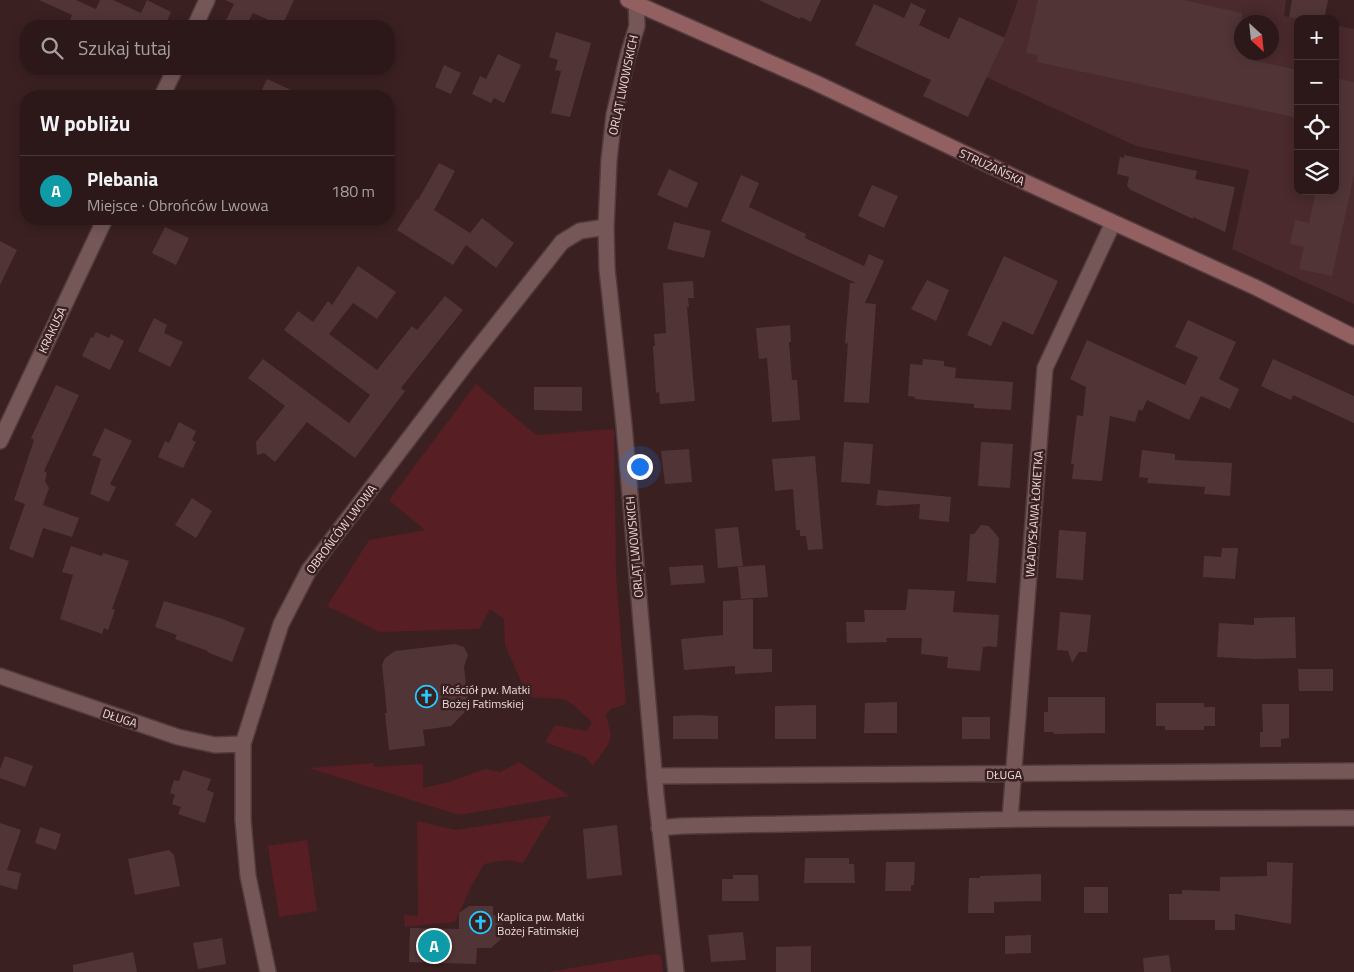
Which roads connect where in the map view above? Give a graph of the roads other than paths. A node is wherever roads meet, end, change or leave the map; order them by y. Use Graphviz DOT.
graph roads {
  1 [pos="207,0"];
  2 [pos="633,1"];
  3 [pos="198,20"];
  4 [pos="172,75"];
  5 [pos="165,90"];
  6 [pos="1113,223"];
  7 [pos="101,225"];
  8 [pos="606,227"];
  9 [pos="1354,337"];
  10 [pos="0,442"];
  11 [pos="0,676"];
  12 [pos="243,744"];
  13 [pos="1354,771"];
  14 [pos="1014,775"];
  15 [pos="654,776"];
  16 [pos="1354,818"];
  17 [pos="1010,819"];
  18 [pos="659,828"];
  19 [pos="268,972"];
  20 [pos="676,972"];
  1 -- 3 [label="street"];
  2 -- 6 [label="main road, STRUŻAŃSKA"];
  2 -- 8 [label="street, ORLĄT LWOWSKICH"];
  4 -- 5 [label="street"];
  6 -- 9 [label="main road, STRUŻAŃSKA"];
  6 -- 14 [label="street, WŁADYSŁAWA ŁOKIETKA"];
  7 -- 10 [label="street, KRAKUSA"];
  8 -- 12 [label="street, OBROŃCÓW LWOWA"];
  8 -- 15 [label="street, ORLĄT LWOWSKICH"];
  11 -- 12 [label="street, DŁUGA"];
  12 -- 19 [label="street, OBROŃCÓW LWOWA"];
  13 -- 14 [label="street, DŁUGA"];
  14 -- 15 [label="street, DŁUGA"];
  14 -- 17 [label="street, WŁADYSŁAWA ŁOKIETKA"];
  15 -- 18 [label="street, ORLĄT LWOWSKICH"];
  16 -- 17 [label="street"];
  17 -- 18 [label="street"];
  18 -- 20 [label="street, ORLĄT LWOWSKICH"];
}
